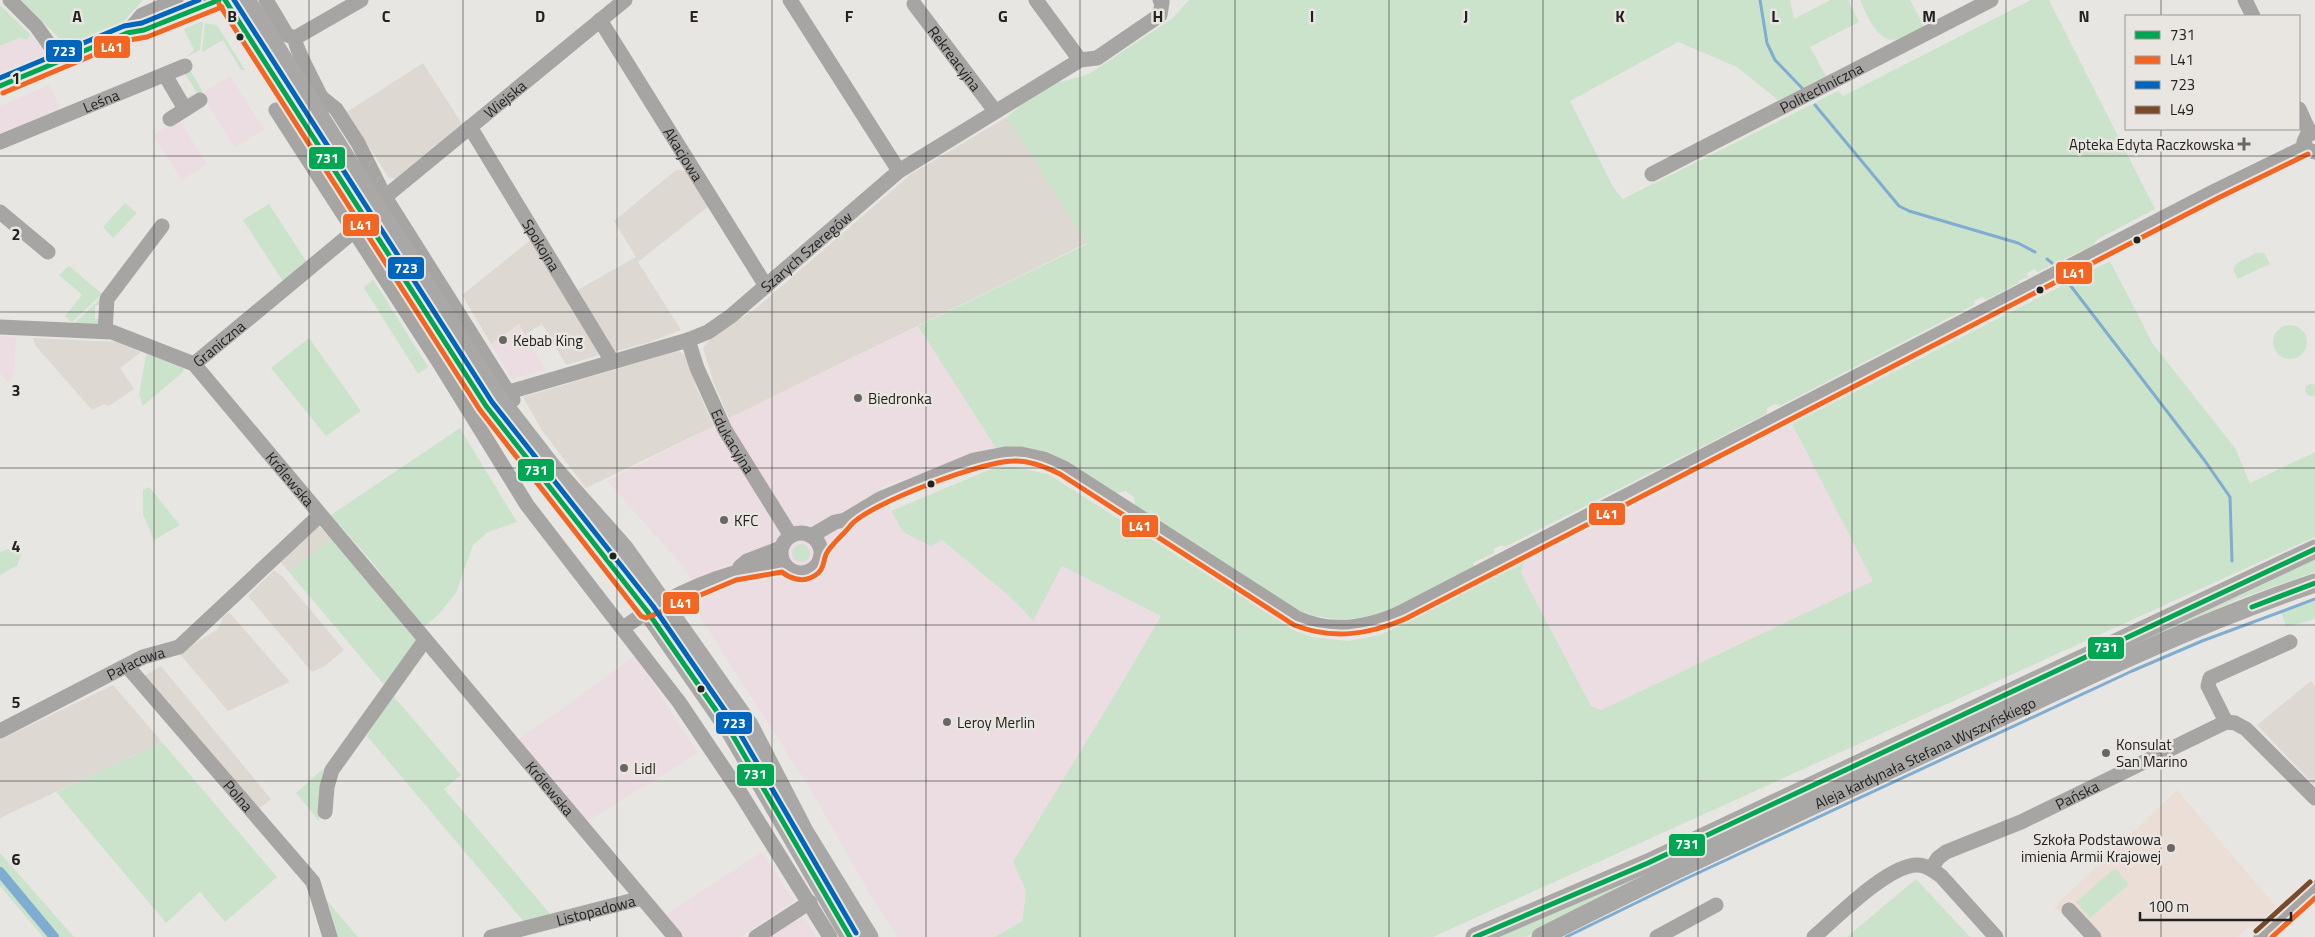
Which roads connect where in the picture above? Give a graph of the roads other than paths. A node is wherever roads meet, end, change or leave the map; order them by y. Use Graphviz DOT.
graph roads {
  1 [pos="10,0"];
  2 [pos="176,0"];
  3 [pos="218,0"];
  4 [pos="225,0"];
  5 [pos="246,0"];
  6 [pos="266,0"];
  7 [pos="361,0"];
  8 [pos="625,0"];
  9 [pos="790,0"];
  10 [pos="1036,0"];
  11 [pos="1991,0"];
  12 [pos="2244,0"];
  13 [pos="1161,1"];
  14 [pos="914,4"];
  15 [pos="2252,15"];
  16 [pos="600,20"];
  17 [pos="127,33"];
  18 [pos="295,38"];
  19 [pos="1080,60"];
  20 [pos="60,61"];
  21 [pos="185,66"];
  22 [pos="165,75"];
  23 [pos="0,86"];
  24 [pos="321,97"];
  25 [pos="200,100"];
  26 [pos="184,109"];
  27 [pos="276,110"];
  28 [pos="995,111"];
  29 [pos="2300,112"];
  30 [pos="170,118"];
  31 [pos="470,127"];
  32 [pos="2311,141"];
  33 [pos="0,142"];
  34 [pos="341,153"];
  35 [pos="899,171"];
  36 [pos="1652,174"];
  37 [pos="0,212"];
  38 [pos="369,214"];
  39 [pos="162,226"];
  40 [pos="48,252"];
  41 [pos="766,286"];
  42 [pos="0,327"];
  43 [pos="105,330"];
  44 [pos="688,340"];
  45 [pos="612,361"];
  46 [pos="194,364"];
  47 [pos="509,392"];
  48 [pos="529,438"];
  49 [pos="320,515"];
  50 [pos="791,536"];
  51 [pos="815,542"];
  52 [pos="782,548"];
  53 [pos="2315,549"];
  54 [pos="784,564"];
  55 [pos="734,573"];
  56 [pos="2315,584"];
  57 [pos="655,606"];
  58 [pos="624,628"];
  59 [pos="424,640"];
  60 [pos="2290,642"];
  61 [pos="127,666"];
  62 [pos="2226,722"];
  63 [pos="0,732"];
  64 [pos="2315,798"];
  65 [pos="325,812"];
  66 [pos="1931,869"];
  67 [pos="2315,888"];
  68 [pos="642,898"];
  69 [pos="810,902"];
  70 [pos="1716,905"];
  71 [pos="2069,910"];
  72 [pos="330,937"];
  73 [pos="491,937"];
  74 [pos="675,937"];
  75 [pos="756,937"];
  76 [pos="830,937"];
  77 [pos="850,937"];
  78 [pos="868,937"];
  79 [pos="1474,937"];
  80 [pos="1541,937"];
  81 [pos="1658,937"];
  82 [pos="1814,937"];
  83 [pos="1996,937"];
  84 [pos="2094,937"];
  85 [pos="2262,937"];
  1 -- 20 [label="street"];
  2 -- 17 [label="street"];
  3 -- 17 [label="street"];
  4 -- 38 [label="main road"];
  5 -- 34 [label="main road"];
  6 -- 18 [label="street"];
  7 -- 18 [label="street"];
  8 -- 16 [label="street, Wiejska"];
  9 -- 35 [label="street"];
  10 -- 19 [label="street"];
  11 -- 36 [label="street, Politechniczna"];
  12 -- 15 [label="street"];
  13 -- 19 [label="street, Szarych Szeregów"];
  14 -- 28 [label="street, Rekreacyjna"];
  16 -- 31 [label="street, Wiejska"];
  16 -- 41 [label="street, Akacjowa"];
  17 -- 20 [label="street"];
  18 -- 24 [label="street"];
  19 -- 28 [label="street, Szarych Szeregów"];
  20 -- 23 [label="street"];
  21 -- 22 [label="street, Leśna"];
  22 -- 26 [label="street"];
  22 -- 33 [label="street, Leśna"];
  24 -- 34 [label="street"];
  24 -- 38 [label="street"];
  25 -- 26 [label="street"];
  26 -- 30 [label="street"];
  27 -- 38 [label="street"];
  28 -- 35 [label="street, Szarych Szeregów"];
  29 -- 32 [label="street"];
  31 -- 38 [label="street, Wiejska"];
  31 -- 45 [label="street, Spokojna"];
  32 -- 51 [label="street"];
  34 -- 38 [label="main road"];
  35 -- 41 [label="street, Szarych Szeregów"];
  37 -- 40 [label="street"];
  38 -- 46 [label="street, Graniczna"];
  38 -- 47 [label="street"];
  38 -- 48 [label="main road"];
  38 -- 57 [label="main road"];
  38 -- 58 [label="street"];
  39 -- 43 [label="street"];
  41 -- 44 [label="street, Szarych Szeregów"];
  42 -- 43 [label="street, Graniczna"];
  43 -- 46 [label="street, Graniczna"];
  44 -- 45 [label="street, Szarych Szeregów"];
  44 -- 50 [label="street, Edukacyjna"];
  45 -- 47 [label="street, Szarych Szeregów"];
  46 -- 49 [label="street, Królewska"];
  47 -- 48 [label="street"];
  48 -- 57 [label="main road"];
  49 -- 59 [label="street, Królewska"];
  49 -- 61 [label="street, Pałacowa"];
  50 -- 51 [label="street"];
  50 -- 52 [label="street"];
  51 -- 54 [label="street"];
  52 -- 54 [label="street"];
  52 -- 55 [label="street"];
  53 -- 79 [label="main road, Aleja kardynała Stefana Wyszyńskiego"];
  54 -- 55 [label="street"];
  55 -- 57 [label="street"];
  56 -- 80 [label="main road, Aleja kardynała Stefana Wyszyńskiego"];
  57 -- 58 [label="street"];
  57 -- 77 [label="main road"];
  57 -- 78 [label="main road"];
  58 -- 69 [label="street"];
  59 -- 65 [label="street"];
  59 -- 68 [label="street, Królewska"];
  60 -- 62 [label="street"];
  61 -- 63 [label="street, Pałacowa"];
  61 -- 72 [label="street, Polna"];
  62 -- 64 [label="street"];
  62 -- 66 [label="street, Pańska"];
  66 -- 82 [label="street"];
  66 -- 83 [label="street"];
  67 -- 85 [label="street"];
  68 -- 73 [label="street, Listopadowa"];
  68 -- 74 [label="street, Królewska"];
  69 -- 75 [label="street"];
  69 -- 76 [label="street"];
  70 -- 81 [label="street"];
  71 -- 84 [label="street"];
}
